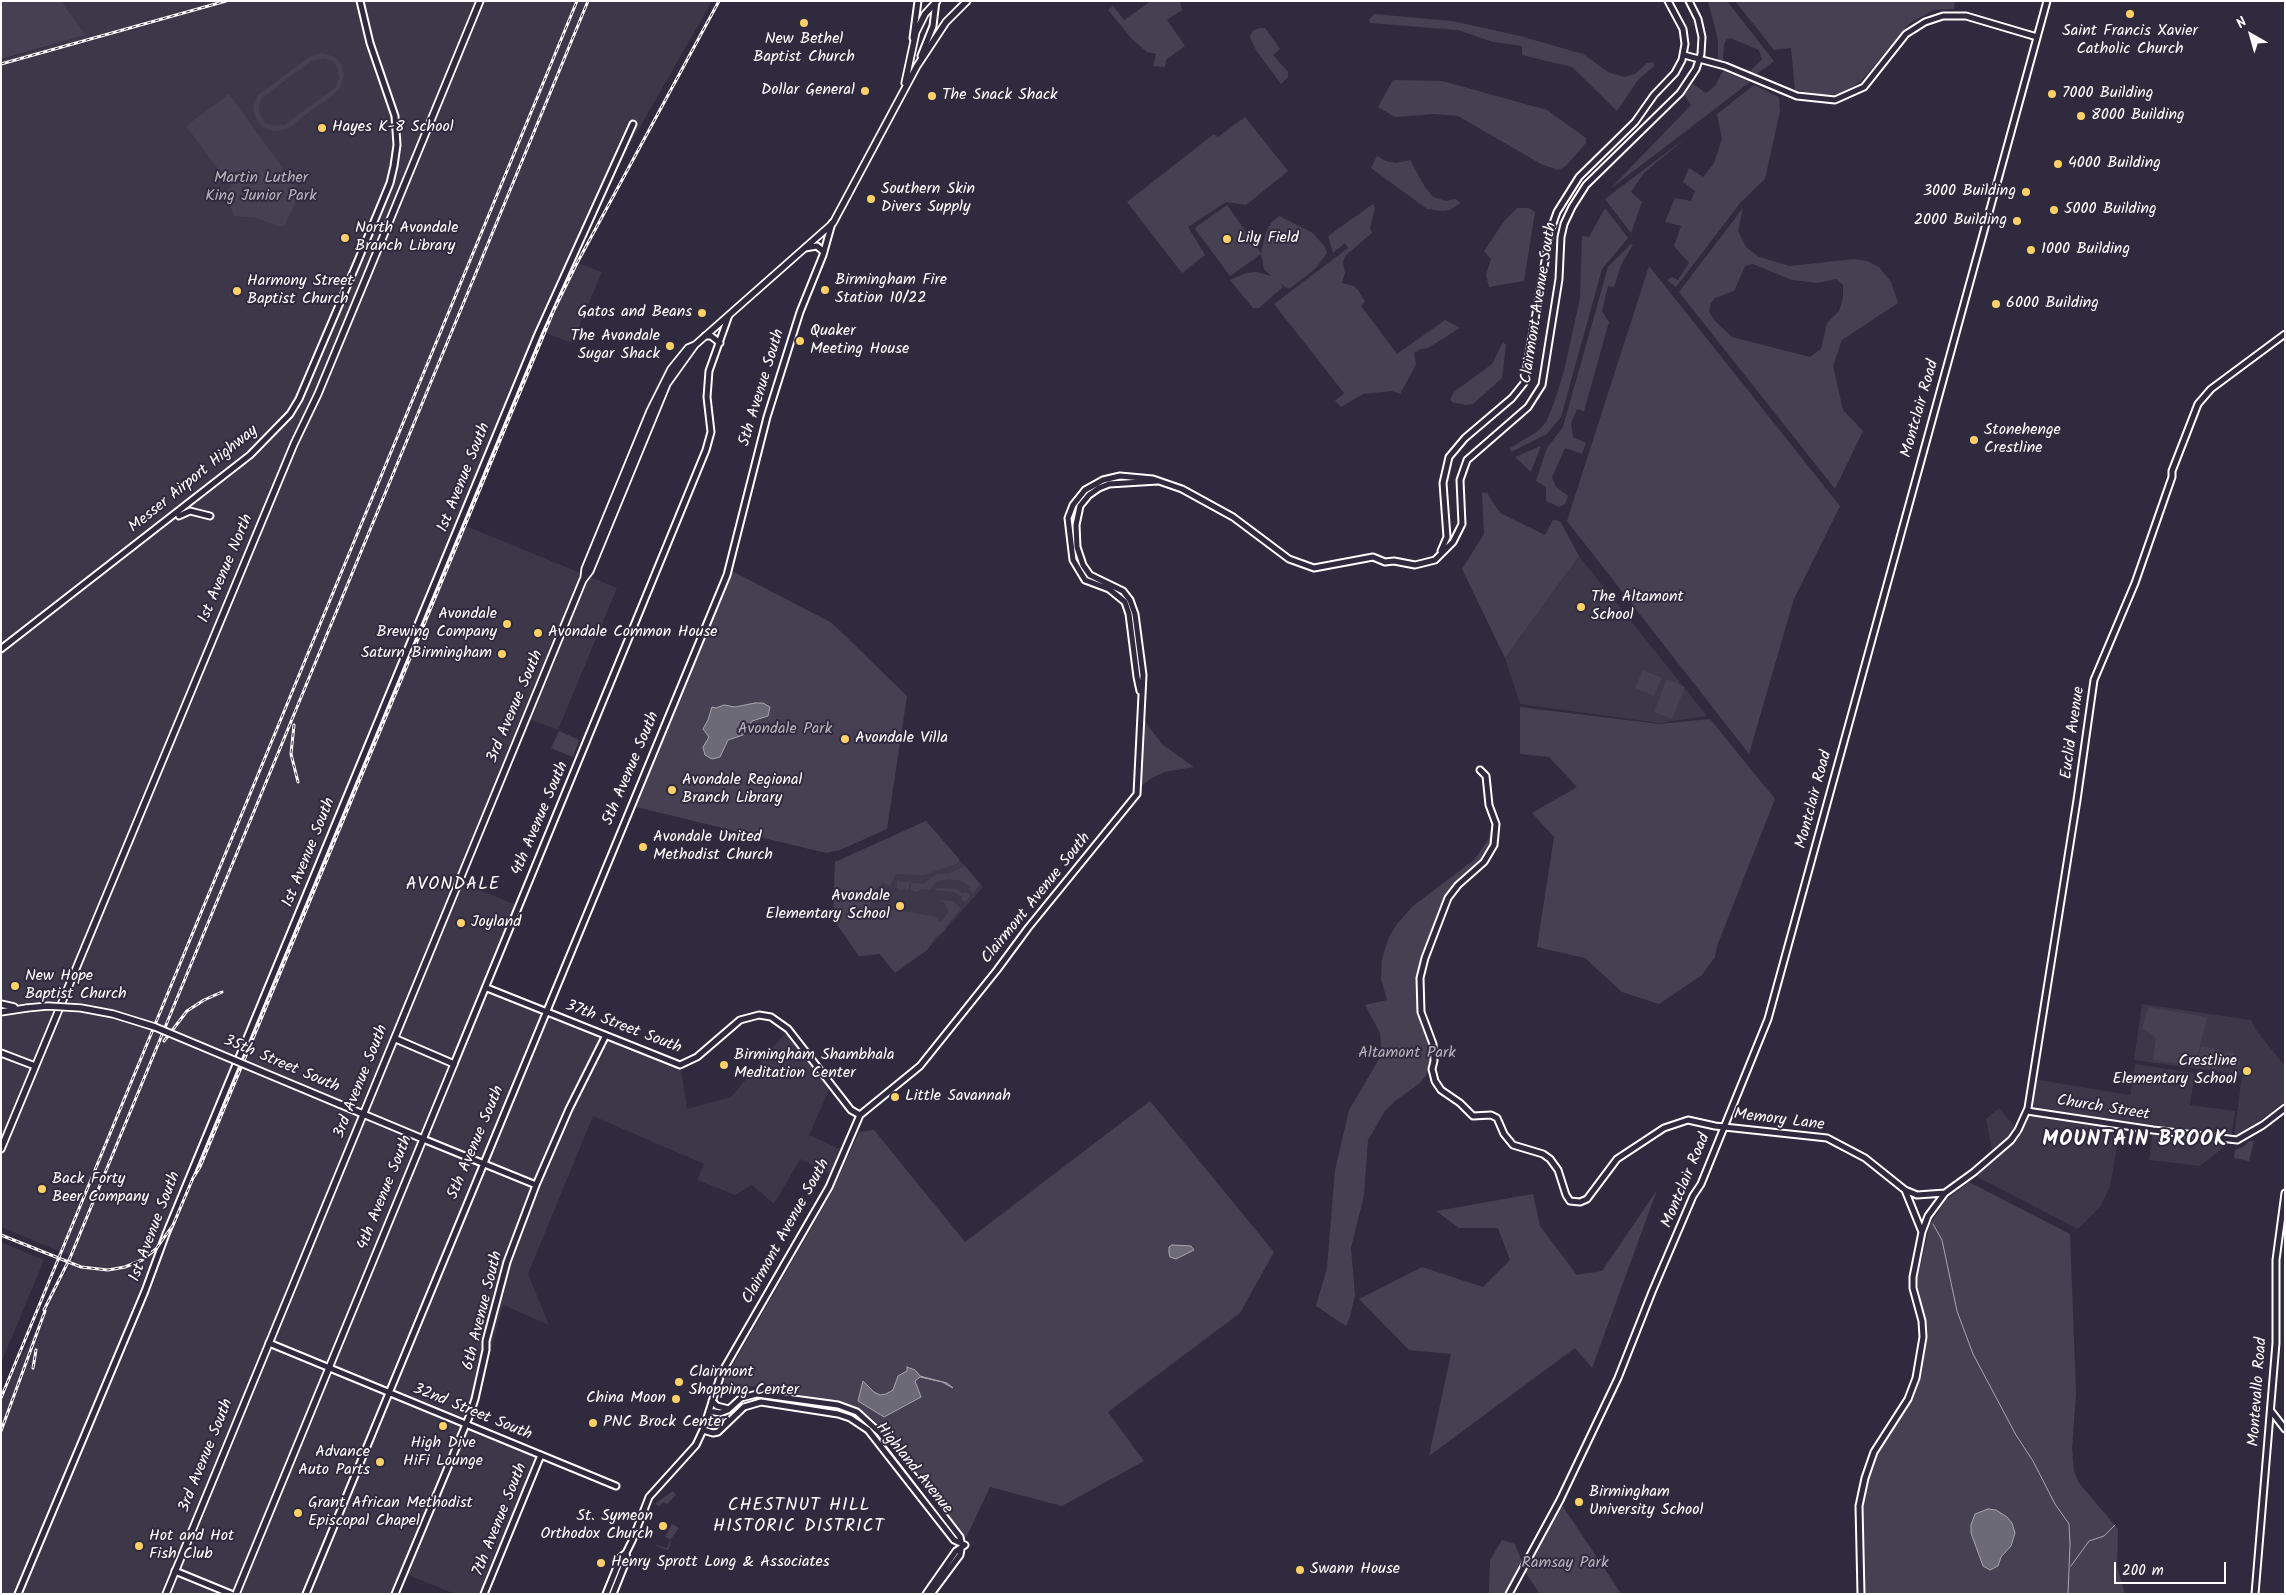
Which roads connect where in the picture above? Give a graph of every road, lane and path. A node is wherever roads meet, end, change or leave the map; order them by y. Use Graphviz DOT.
graph roads {
  1 [pos="360,1"];
  2 [pos="480,1"];
  3 [pos="918,1"];
  4 [pos="967,1"];
  5 [pos="1668,1"];
  6 [pos="1689,1"];
  7 [pos="2046,1"];
  8 [pos="936,2"];
  9 [pos="2038,37"];
  10 [pos="913,38"];
  11 [pos="1684,55"];
  12 [pos="1700,59"];
  13 [pos="917,66"];
  14 [pos="904,87"];
  15 [pos="633,124"];
  16 [pos="833,223"];
  17 [pos="804,248"];
  18 [pos="824,252"];
  19 [pos="729,314"];
  20 [pos="2285,334"];
  21 [pos="704,336"];
  22 [pos="720,343"];
  23 [pos="210,516"];
  24 [pos="163,524"];
  25 [pos="1435,560"];
  26 [pos="1,649"];
  27 [pos="1480,770"];
  28 [pos="487,988"];
  29 [pos="1,1004"];
  30 [pos="25,1008"];
  31 [pos="1,1012"];
  32 [pos="546,1012"];
  33 [pos="605,1037"];
  34 [pos="396,1039"];
  35 [pos="1,1053"];
  36 [pos="454,1064"];
  37 [pos="35,1066"];
  38 [pos="2285,1108"];
  39 [pos="2027,1110"];
  40 [pos="363,1114"];
  41 [pos="860,1115"];
  42 [pos="1724,1127"];
  43 [pos="423,1139"];
  44 [pos="1,1149"];
  45 [pos="484,1164"];
  46 [pos="536,1185"];
  47 [pos="1905,1190"];
  48 [pos="1945,1193"];
  49 [pos="2285,1193"];
  50 [pos="1922,1232"];
  51 [pos="269,1343"];
  52 [pos="330,1368"];
  53 [pos="389,1393"];
  54 [pos="712,1401"];
  55 [pos="728,1410"];
  56 [pos="2271,1410"];
  57 [pos="709,1411"];
  58 [pos="465,1424"];
  59 [pos="2285,1429"];
  60 [pos="703,1430"];
  61 [pos="541,1455"];
  62 [pos="616,1486"];
  63 [pos="961,1542"];
  64 [pos="961,1550"];
  65 [pos="626,1553"];
  66 [pos="175,1571"];
  67 [pos="18,1594"];
  68 [pos="166,1594"];
  69 [pos="231,1594"];
  70 [pos="236,1594"];
  71 [pos="306,1594"];
  72 [pos="395,1594"];
  73 [pos="484,1594"];
  74 [pos="606,1594"];
  75 [pos="612,1594"];
  76 [pos="926,1594"];
  77 [pos="931,1594"];
  78 [pos="1508,1594"];
  79 [pos="1861,1594"];
  80 [pos="2255,1594"];
  1 -- 24 [label="street, Messer Airport Highway"];
  2 -- 37 [label="main road, 1st Avenue North"];
  3 -- 10 [label="street, 5th Avenue South"];
  4 -- 13 [label="main road"];
  5 -- 11 [label="street"];
  6 -- 12 [label="street, Clairmont Avenue South"];
  7 -- 9 [label="street, Montclair Road"];
  8 -- 10 [label="main road"];
  8 -- 13 [label="street, 5th Avenue South"];
  9 -- 12 [label="street"];
  9 -- 42 [label="street, Montclair Road"];
  10 -- 14 [label="main road, 5th Avenue South"];
  11 -- 12 [label="street"];
  11 -- 25 [label="street, Clairmont Avenue South"];
  12 -- 25 [label="street, Clairmont Avenue South"];
  13 -- 14 [label="main road, 5th Avenue South"];
  14 -- 16 [label="main road, 5th Avenue South"];
  15 -- 67 [label="street, 1st Avenue South"];
  16 -- 17 [label="main road"];
  16 -- 18 [label="street, 5th Avenue South"];
  17 -- 18 [label="street"];
  17 -- 19 [label="main road"];
  18 -- 32 [label="street, 5th Avenue South"];
  19 -- 21 [label="main road, 3rd Avenue South"];
  19 -- 22 [label="street, 4th Avenue South"];
  20 -- 39 [label="street, Euclid Avenue"];
  21 -- 22 [label="street"];
  21 -- 34 [label="main road, 3rd Avenue South"];
  22 -- 28 [label="street, 4th Avenue South"];
  23 -- 24 [label="street"];
  24 -- 26 [label="street, Messer Airport Highway"];
  25 -- 41 [label="street, Clairmont Avenue South"];
  27 -- 42 [label="street, Memory Lane"];
  28 -- 32 [label="street, 37th Street South"];
  28 -- 36 [label="street, 4th Avenue South"];
  29 -- 30 [label="main road"];
  30 -- 31 [label="main road"];
  30 -- 40 [label="main road, 35th Street South, bridge"];
  32 -- 33 [label="street, 37th Street South"];
  32 -- 45 [label="street, 5th Avenue South"];
  33 -- 41 [label="street, 37th Street South"];
  33 -- 46 [label="street, 6th Avenue South"];
  34 -- 36 [label="main road"];
  34 -- 40 [label="main road, 3rd Avenue South"];
  35 -- 37 [label="main road"];
  36 -- 43 [label="main road, 4th Avenue South"];
  37 -- 44 [label="main road, 1st Avenue North"];
  38 -- 39 [label="street, Church Street"];
  39 -- 48 [label="street, Euclid Avenue"];
  40 -- 43 [label="main road, 35th Street South"];
  40 -- 51 [label="main road, 3rd Avenue South"];
  41 -- 54 [label="street, Clairmont Avenue South"];
  42 -- 47 [label="street, Memory Lane"];
  42 -- 78 [label="street, Montclair Road"];
  43 -- 45 [label="street, 35th Street South"];
  43 -- 52 [label="main road, 4th Avenue South"];
  45 -- 46 [label="street, 35th Street South"];
  45 -- 53 [label="street, 5th Avenue South"];
  46 -- 58 [label="street, 6th Avenue South"];
  47 -- 48 [label="street"];
  47 -- 50 [label="street"];
  48 -- 50 [label="street"];
  49 -- 56 [label="street, Montevallo Road"];
  50 -- 79 [label="street"];
  51 -- 52 [label="street, 32nd Street South"];
  51 -- 66 [label="main road, 3rd Avenue South"];
  52 -- 53 [label="street, 32nd Street South"];
  52 -- 70 [label="main road, 4th Avenue South"];
  53 -- 58 [label="street, 32nd Street South"];
  53 -- 71 [label="street, 5th Avenue South"];
  54 -- 55 [label="street"];
  54 -- 57 [label="street, Clairmont Avenue South"];
  55 -- 57 [label="street"];
  55 -- 63 [label="street, Highland Avenue"];
  56 -- 59 [label="street"];
  56 -- 80 [label="street, Montevallo Road"];
  57 -- 60 [label="street, Clairmont Avenue South"];
  58 -- 61 [label="street, 32nd Street South"];
  58 -- 72 [label="street, 6th Avenue South"];
  60 -- 63 [label="street, Highland Avenue"];
  60 -- 65 [label="street, Clairmont Avenue South"];
  61 -- 62 [label="street, 32nd Street South"];
  61 -- 73 [label="street, 7th Avenue South"];
  63 -- 64 [label="street"];
  64 -- 76 [label="street"];
  64 -- 77 [label="street"];
  65 -- 74 [label="street, Clairmont Avenue South"];
  65 -- 75 [label="street, Clairmont Avenue South"];
  66 -- 68 [label="main road, 3rd Avenue South"];
  66 -- 69 [label="street"];
}
